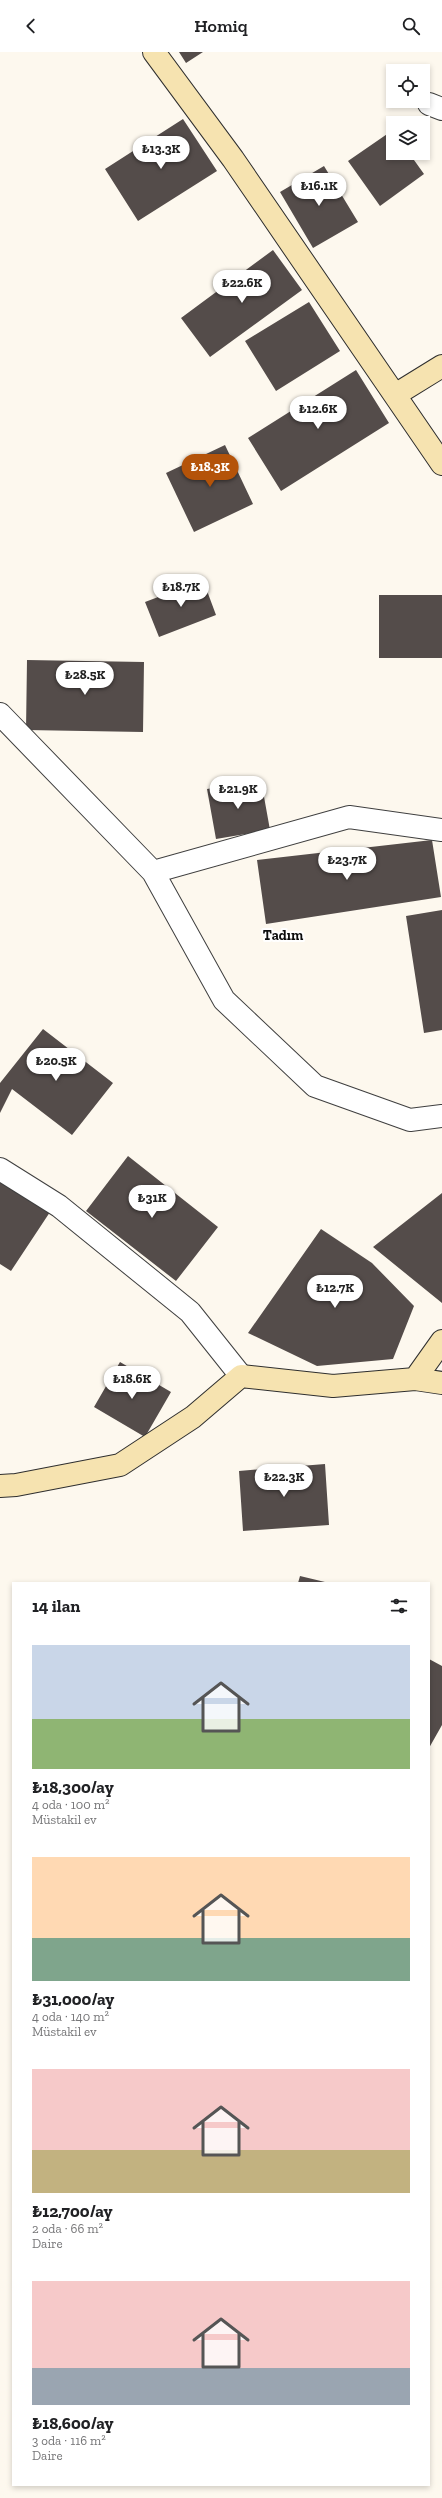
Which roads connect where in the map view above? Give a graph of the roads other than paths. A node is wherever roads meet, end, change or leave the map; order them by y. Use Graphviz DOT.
graph roads {
  1 [pos="154,52"];
  2 [pos="442,366"];
  3 [pos="396,395"];
  4 [pos="442,464"];
  5 [pos="0,714"];
  6 [pos="442,830"];
  7 [pos="153,872"];
  8 [pos="442,1116"];
  9 [pos="0,1169"];
  10 [pos="442,1341"];
  11 [pos="241,1376"];
  12 [pos="415,1379"];
  13 [pos="442,1383"];
  14 [pos="0,1486"];
  1 -- 3 [label="street"];
  2 -- 3 [label="street"];
  3 -- 4 [label="street"];
  5 -- 7 [label="street"];
  6 -- 7 [label="street"];
  7 -- 8 [label="street"];
  9 -- 11 [label="street"];
  10 -- 12 [label="street"];
  11 -- 12 [label="street"];
  11 -- 14 [label="street"];
  12 -- 13 [label="street"];
}
